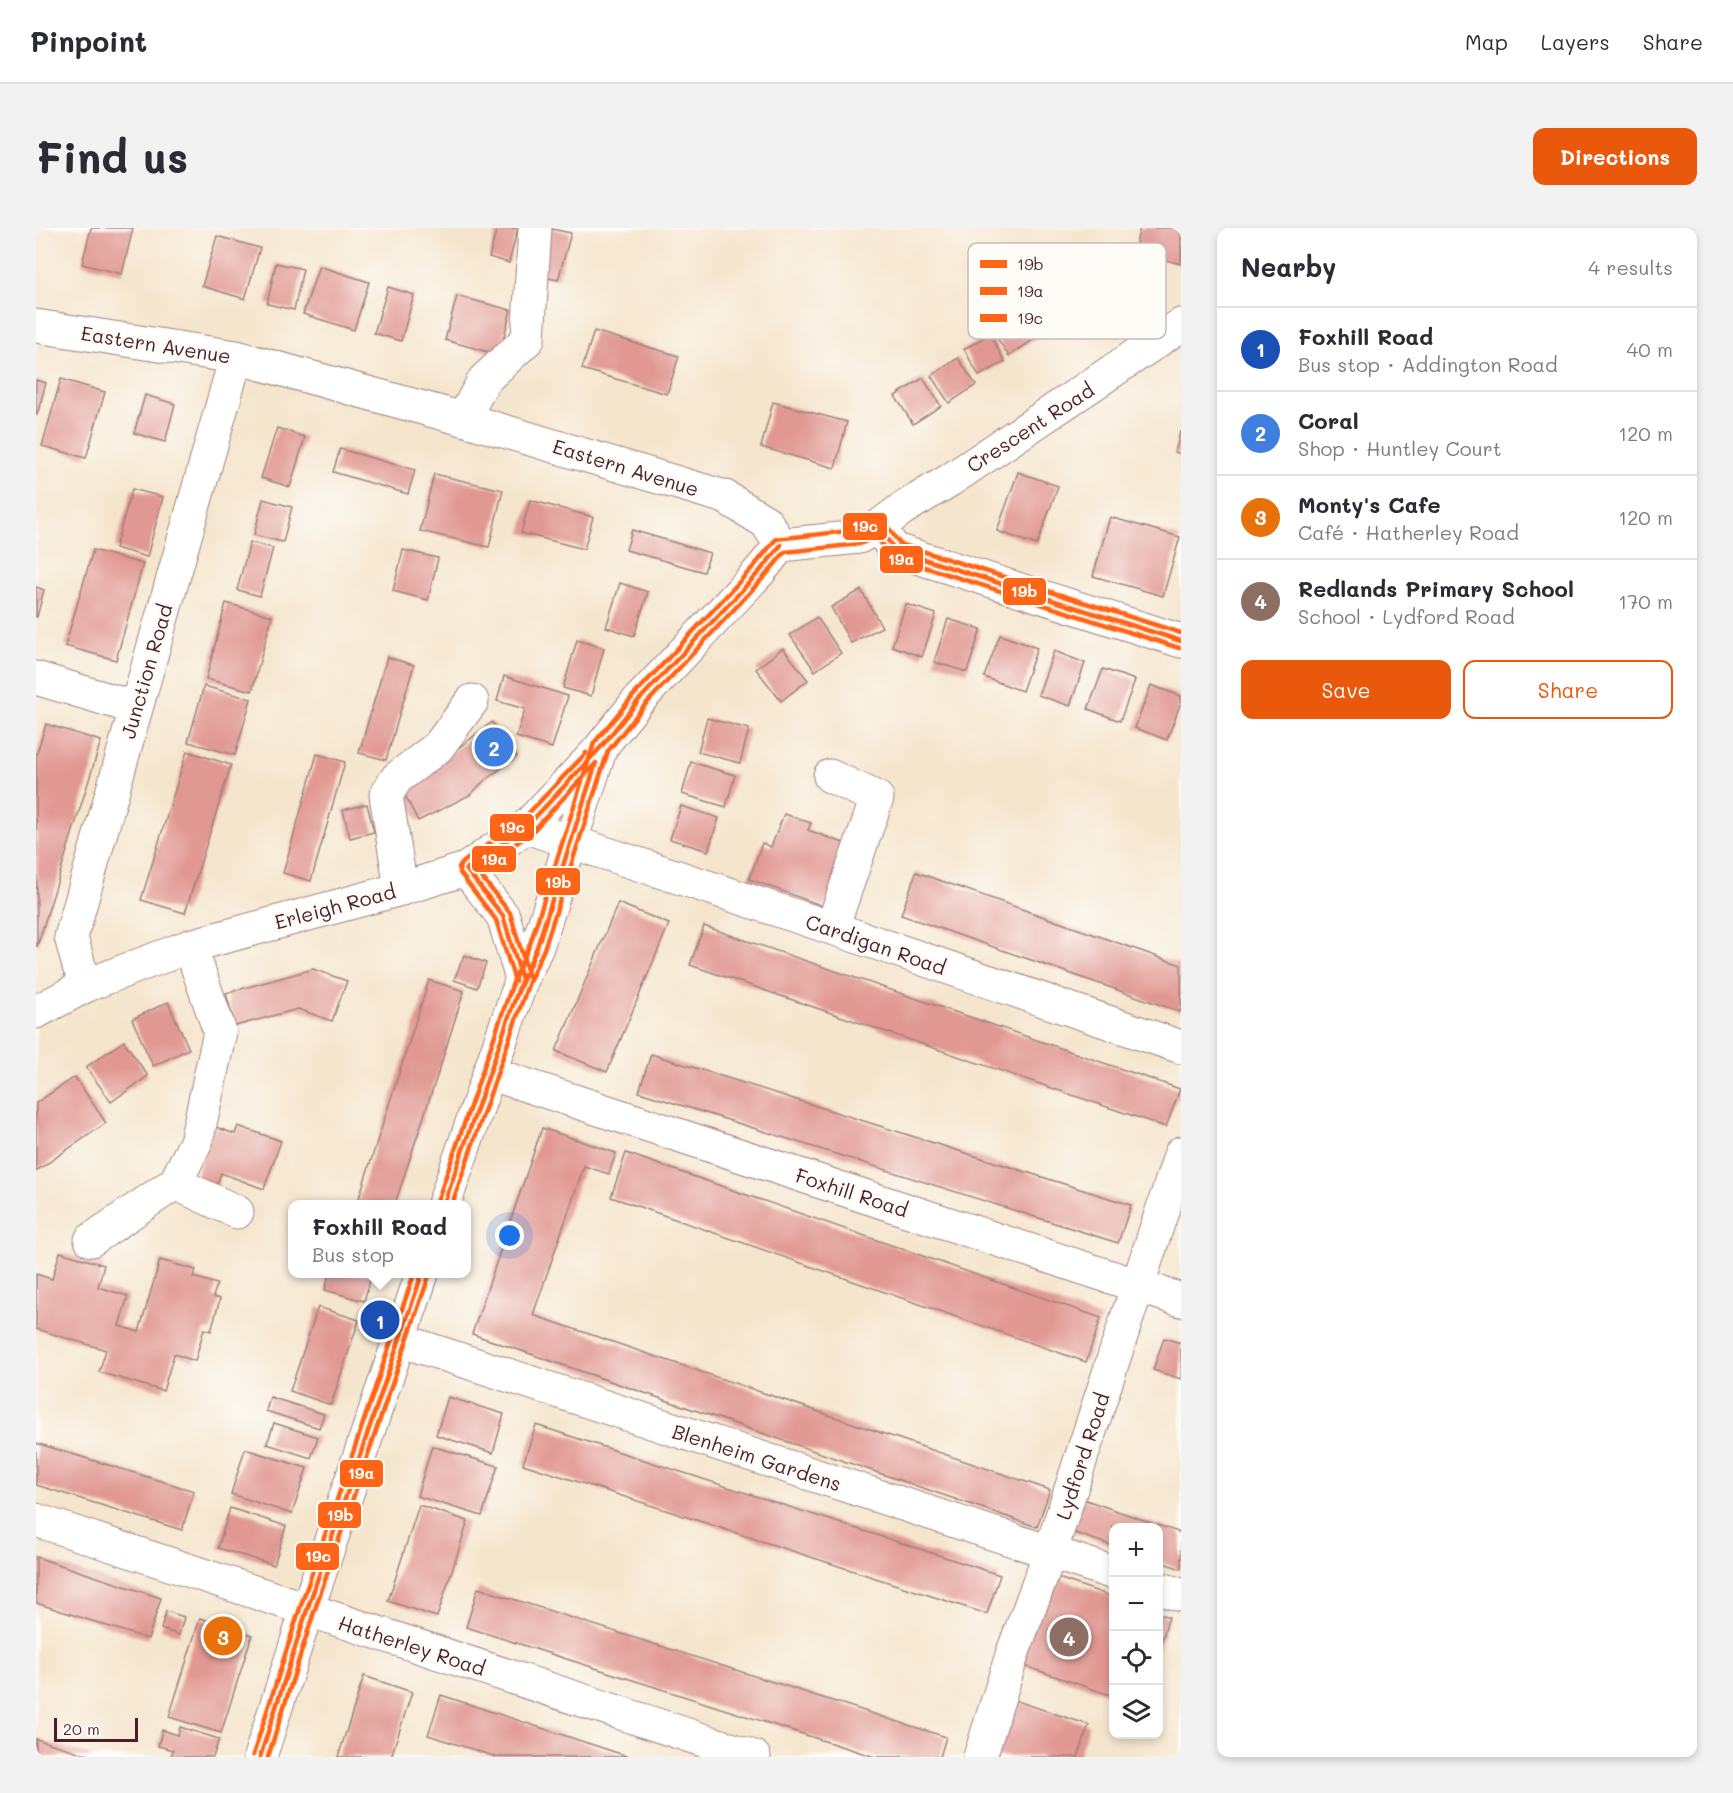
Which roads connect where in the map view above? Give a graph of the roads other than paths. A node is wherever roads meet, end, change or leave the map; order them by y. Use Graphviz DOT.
graph roads {
  1 [pos="535,228"];
  2 [pos="36,326"];
  3 [pos="1181,326"];
  4 [pos="1166,336"];
  5 [pos="1162,339"];
  6 [pos="236,357"];
  7 [pos="464,419"];
  8 [pos="878,527"];
  9 [pos="781,545"];
  10 [pos="1181,640"];
  11 [pos="36,678"];
  12 [pos="472,701"];
  13 [pos="136,708"];
  14 [pos="601,747"];
  15 [pos="830,776"];
  16 [pos="526,827"];
  17 [pos="571,842"];
  18 [pos="466,869"];
  19 [pos="401,889"];
  20 [pos="832,928"];
  21 [pos="190,946"];
  22 [pos="522,979"];
  23 [pos="87,985"];
  24 [pos="36,1012"];
  25 [pos="1181,1047"];
  26 [pos="489,1073"];
  27 [pos="1181,1153"];
  28 [pos="175,1183"];
  29 [pos="445,1200"];
  30 [pos="237,1212"];
  31 [pos="91,1240"];
  32 [pos="421,1278"];
  33 [pos="1138,1286"];
  34 [pos="1181,1300"];
  35 [pos="400,1340"];
  36 [pos="36,1520"];
  37 [pos="1050,1552"];
  38 [pos="1109,1572"];
  39 [pos="1163,1590"];
  40 [pos="1181,1595"];
  41 [pos="307,1610"];
  42 [pos="260,1757"];
  43 [pos="754,1757"];
  44 [pos="980,1757"];
  1 -- 7 [label="street"];
  2 -- 6 [label="street, Eastern Avenue"];
  3 -- 4 [label="street, Crescent Road"];
  5 -- 8 [label="street, Crescent Road"];
  6 -- 7 [label="street, Eastern Avenue"];
  6 -- 13 [label="street, Junction Road"];
  7 -- 9 [label="street, Eastern Avenue"];
  8 -- 9 [label="street"];
  8 -- 10 [label="street"];
  9 -- 14 [label="street, Erleigh Road"];
  11 -- 13 [label="street"];
  12 -- 19 [label="street"];
  13 -- 23 [label="street, Junction Road"];
  14 -- 16 [label="street, Erleigh Road"];
  14 -- 17 [label="street"];
  15 -- 20 [label="street"];
  16 -- 17 [label="street, Cardigan Road"];
  16 -- 18 [label="street, Erleigh Road"];
  17 -- 20 [label="street, Cardigan Road"];
  17 -- 22 [label="street"];
  18 -- 19 [label="street, Erleigh Road"];
  18 -- 22 [label="street"];
  19 -- 21 [label="street, Erleigh Road"];
  20 -- 25 [label="street, Cardigan Road"];
  21 -- 23 [label="street, Erleigh Road"];
  21 -- 28 [label="street"];
  22 -- 26 [label="street"];
  23 -- 24 [label="street, Erleigh Road"];
  26 -- 29 [label="street"];
  26 -- 33 [label="street, Foxhill Road"];
  27 -- 33 [label="street, Lydford Road"];
  28 -- 30 [label="street"];
  28 -- 31 [label="street"];
  32 -- 35 [label="street"];
  33 -- 34 [label="street, Foxhill Road"];
  33 -- 37 [label="street, Lydford Road"];
  35 -- 37 [label="street, Blenheim Gardens"];
  35 -- 41 [label="street"];
  36 -- 41 [label="street, Hatherley Road"];
  37 -- 38 [label="street, Blenheim Gardens"];
  37 -- 44 [label="street, Lydford Road"];
  39 -- 40 [label="street"];
  41 -- 42 [label="street"];
  41 -- 43 [label="street, Hatherley Road"];
}
